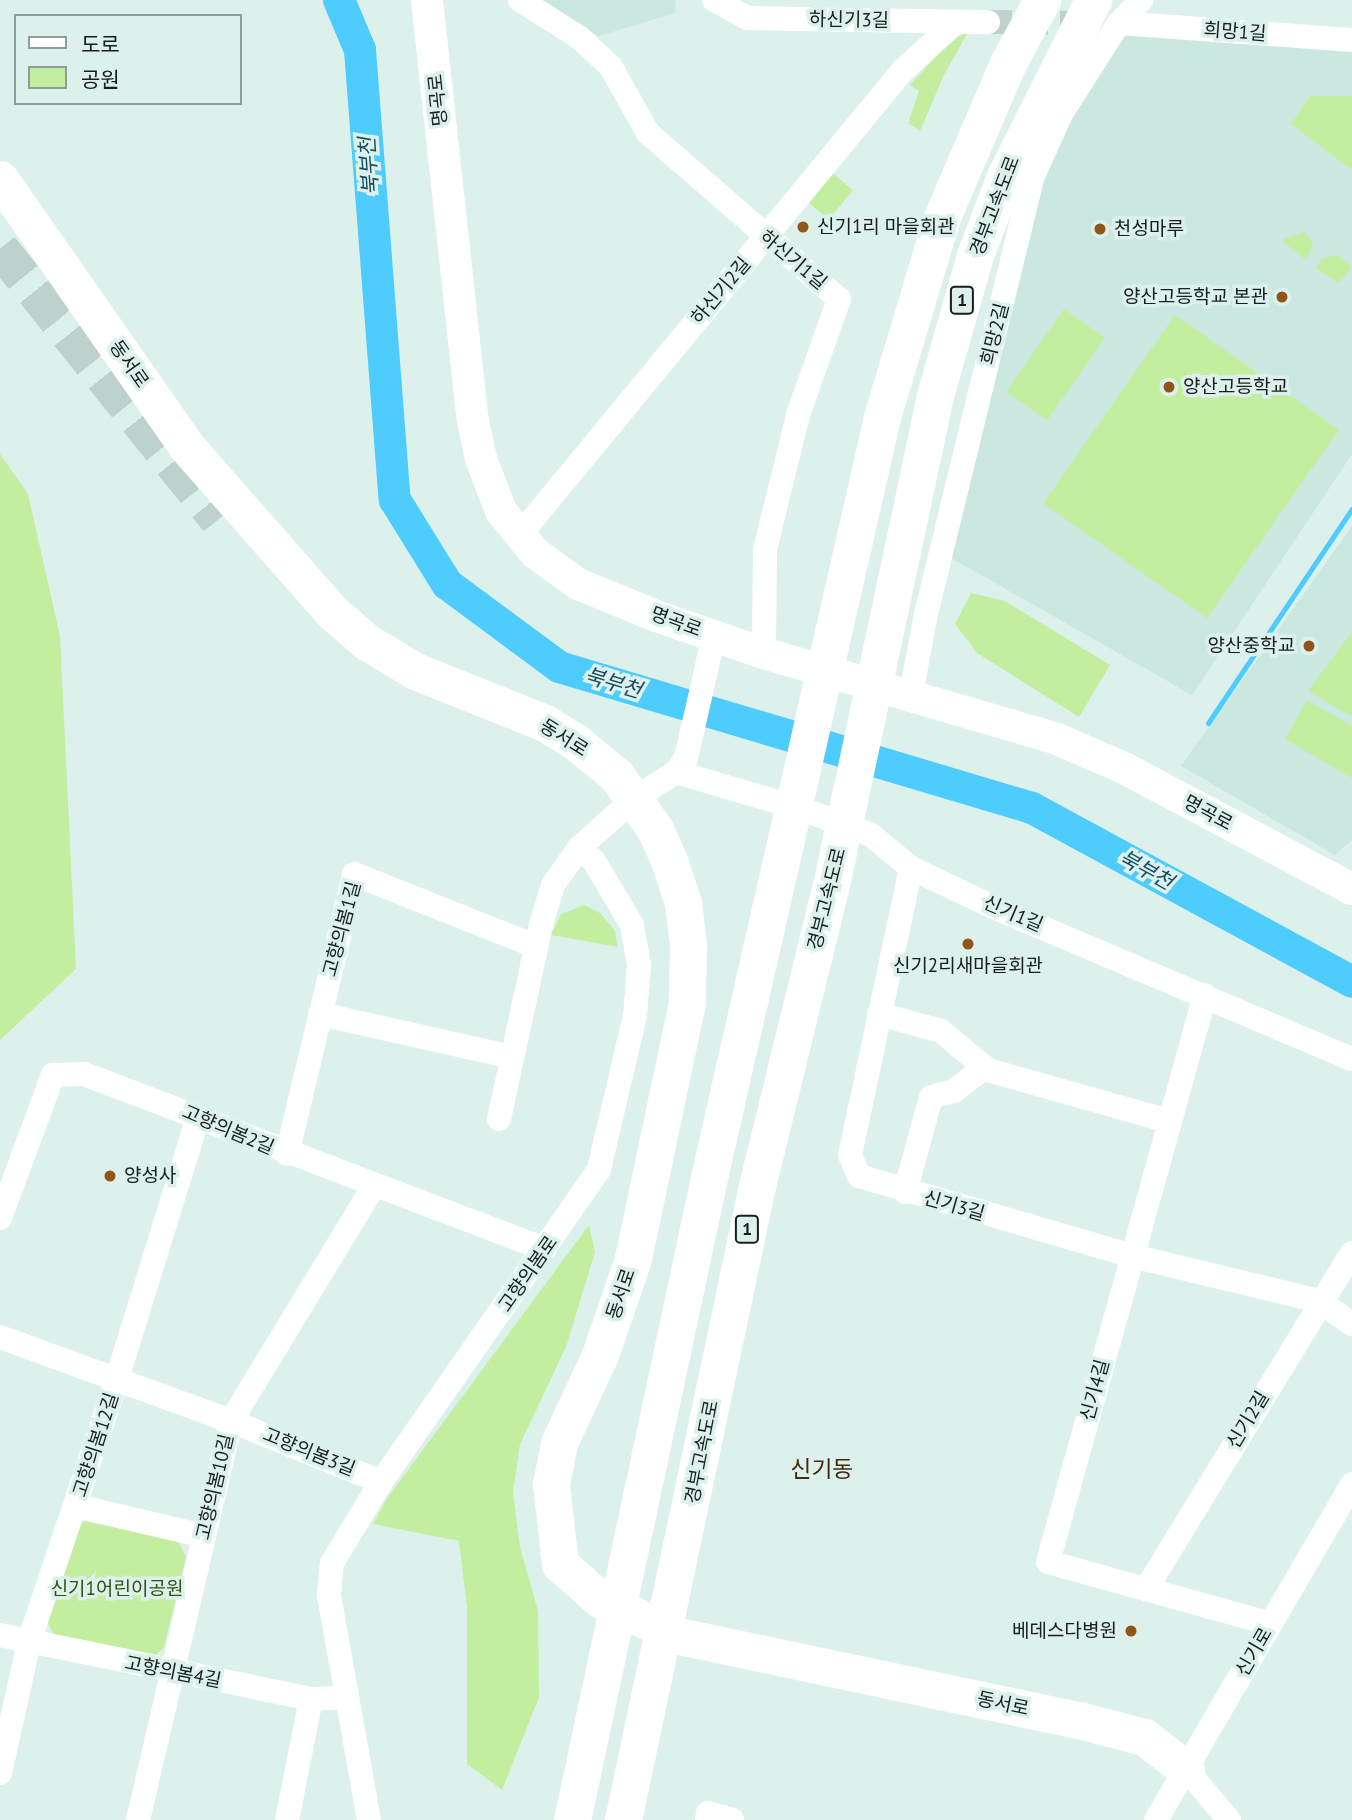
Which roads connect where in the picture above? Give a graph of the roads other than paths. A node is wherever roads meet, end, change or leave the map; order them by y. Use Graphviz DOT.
graph roads {
  1 [pos="427,0"];
  2 [pos="520,0"];
  3 [pos="714,0"];
  4 [pos="1042,0"];
  5 [pos="1140,0"];
  6 [pos="1106,12"];
  7 [pos="956,22"];
  8 [pos="988,22"];
  9 [pos="1352,40"];
  10 [pos="0,179"];
  11 [pos="765,237"];
  12 [pos="218,520"];
  13 [pos="519,536"];
  14 [pos="714,636"];
  15 [pos="764,653"];
  16 [pos="911,695"];
  17 [pos="681,765"];
  18 [pos="608,783"];
  19 [pos="579,848"];
  20 [pos="911,868"];
  21 [pos="1352,889"];
  22 [pos="536,946"];
  23 [pos="1205,995"];
  24 [pos="320,1014"];
  25 [pos="879,1014"];
  26 [pos="512,1057"];
  27 [pos="1352,1059"];
  28 [pos="985,1067"];
  29 [pos="198,1118"];
  30 [pos="499,1119"];
  31 [pos="1168,1121"];
  32 [pos="287,1154"];
  33 [pos="374,1186"];
  34 [pos="905,1192"];
  35 [pos="0,1218"];
  36 [pos="545,1249"];
  37 [pos="1352,1253"];
  38 [pos="1132,1255"];
  39 [pos="1320,1301"];
  40 [pos="1352,1324"];
  41 [pos="0,1337"];
  42 [pos="117,1380"];
  43 [pos="231,1421"];
  44 [pos="381,1482"];
  45 [pos="1352,1484"];
  46 [pos="76,1506"];
  47 [pos="204,1536"];
  48 [pos="1146,1589"];
  49 [pos="1271,1624"];
  50 [pos="0,1635"];
  51 [pos="29,1642"];
  52 [pos="170,1673"];
  53 [pos="347,1697"];
  54 [pos="311,1699"];
  55 [pos="1186,1769"];
  56 [pos="0,1773"];
  57 [pos="138,1820"];
  58 [pos="287,1820"];
  59 [pos="369,1820"];
  60 [pos="572,1820"];
  61 [pos="623,1820"];
  62 [pos="707,1820"];
  63 [pos="732,1820"];
  64 [pos="1156,1820"];
  65 [pos="1229,1820"];
  1 -- 13 [label="main road, 명곡로"];
  2 -- 11 [label="street, 하신기1길"];
  3 -- 7 [label="street, 하신기3길"];
  4 -- 60 [label="highway"];
  5 -- 6 [label="street, 희망2길"];
  6 -- 9 [label="street, 희망1길"];
  6 -- 16 [label="street, 희망2길"];
  6 -- 61 [label="highway, 경부고속도로 / 1"];
  7 -- 8 [label="street, 하신기3길"];
  7 -- 11 [label="street, 하신기2길"];
  10 -- 18 [label="highway, 동서로"];
  11 -- 13 [label="street, 하신기2길"];
  11 -- 15 [label="street, 하신기1길"];
  12 -- 18 [label="highway, 동서로"];
  13 -- 14 [label="main road, 명곡로"];
  14 -- 15 [label="main road, 명곡로"];
  14 -- 17 [label="street"];
  15 -- 16 [label="main road, 명곡로"];
  16 -- 21 [label="main road, 명곡로"];
  17 -- 19 [label="street"];
  17 -- 20 [label="street, 신기1길"];
  18 -- 55 [label="highway, 동서로"];
  19 -- 22 [label="street"];
  19 -- 36 [label="street, 고향의봄로"];
  20 -- 23 [label="street, 신기1길"];
  20 -- 25 [label="street, 신기3길"];
  22 -- 24 [label="street, 고향의봄1길"];
  22 -- 26 [label="street"];
  23 -- 27 [label="street, 신기1길"];
  23 -- 31 [label="street, 신기4길"];
  24 -- 26 [label="street"];
  24 -- 32 [label="street, 고향의봄1길"];
  25 -- 28 [label="street"];
  25 -- 34 [label="street, 신기3길"];
  26 -- 30 [label="street"];
  28 -- 31 [label="street"];
  28 -- 34 [label="street"];
  29 -- 32 [label="street, 고향의봄2길"];
  29 -- 35 [label="street, 고향의봄2길"];
  29 -- 42 [label="street, 고향의봄12길"];
  31 -- 38 [label="street, 신기4길"];
  32 -- 33 [label="street, 고향의봄2길"];
  33 -- 36 [label="street, 고향의봄2길"];
  33 -- 43 [label="street, 고향의봄10길"];
  34 -- 38 [label="street, 신기3길"];
  36 -- 44 [label="street, 고향의봄로"];
  37 -- 39 [label="street, 신기2길"];
  38 -- 39 [label="street, 신기3길"];
  38 -- 48 [label="street, 신기4길"];
  39 -- 40 [label="street, 신기3길"];
  39 -- 48 [label="street, 신기2길"];
  41 -- 42 [label="street, 고향의봄3길"];
  42 -- 43 [label="street, 고향의봄3길"];
  42 -- 46 [label="street, 고향의봄12길"];
  43 -- 44 [label="street, 고향의봄3길"];
  43 -- 47 [label="street, 고향의봄10길"];
  44 -- 53 [label="street, 고향의봄로"];
  45 -- 49 [label="street, 신기로"];
  46 -- 47 [label="street"];
  46 -- 51 [label="street, 고향의봄12길"];
  47 -- 52 [label="street, 고향의봄10길"];
  48 -- 49 [label="street, 신기4길"];
  49 -- 55 [label="street, 신기로"];
  50 -- 51 [label="street, 고향의봄4길"];
  51 -- 52 [label="street, 고향의봄4길"];
  51 -- 56 [label="street, 고향의봄12길"];
  52 -- 54 [label="street, 고향의봄4길"];
  52 -- 57 [label="street, 고향의봄10길"];
  53 -- 54 [label="street, 고향의봄4길"];
  53 -- 59 [label="street, 고향의봄로"];
  54 -- 58 [label="street"];
  55 -- 64 [label="street, 신기로"];
  55 -- 65 [label="street"];
  62 -- 63 [label="street"];
}
